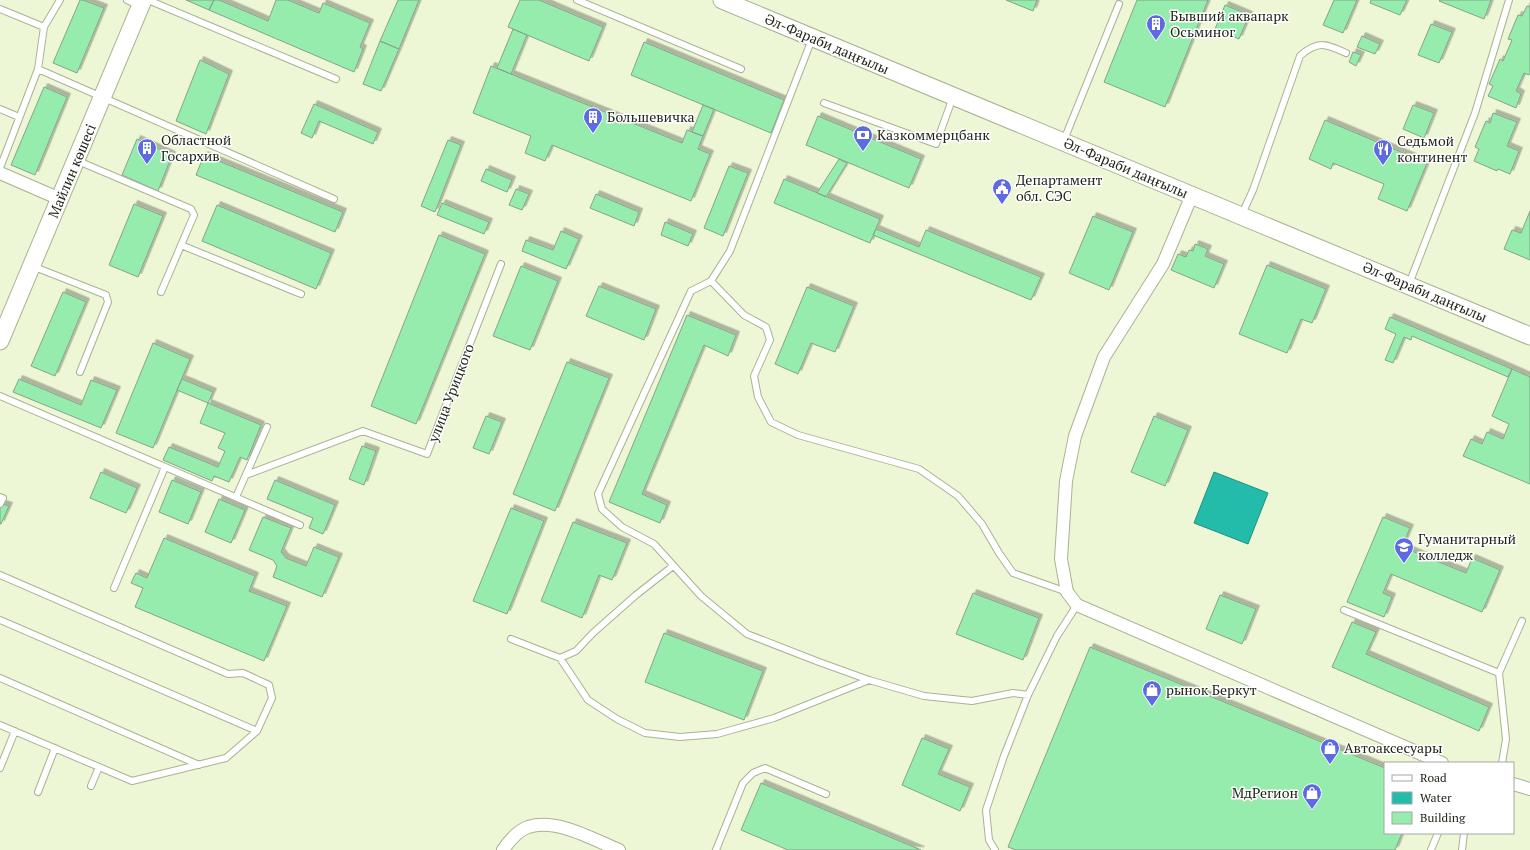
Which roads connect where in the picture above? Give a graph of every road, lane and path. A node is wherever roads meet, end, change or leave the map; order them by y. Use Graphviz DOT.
graph roads {
  1 [pos="60,0"];
  2 [pos="577,0"];
  3 [pos="596,0"];
  4 [pos="722,0"];
  5 [pos="1510,0"];
  6 [pos="140,1"];
  7 [pos="1119,4"];
  8 [pos="593,7"];
  9 [pos="0,9"];
  10 [pos="44,27"];
  11 [pos="813,37"];
  12 [pos="1346,53"];
  13 [pos="38,69"];
  14 [pos="741,69"];
  15 [pos="336,79"];
  16 [pos="954,96"];
  17 [pos="103,97"];
  18 [pos="824,103"];
  19 [pos="0,109"];
  20 [pos="19,117"];
  21 [pos="1064,142"];
  22 [pos="76,161"];
  23 [pos="0,168"];
  24 [pos="0,173"];
  25 [pos="1192,195"];
  26 [pos="60,199"];
  27 [pos="334,199"];
  28 [pos="1242,216"];
  29 [pos="181,245"];
  30 [pos="501,264"];
  31 [pos="32,266"];
  32 [pos="711,281"];
  33 [pos="1408,285"];
  34 [pos="161,292"];
  35 [pos="301,294"];
  36 [pos="1530,336"];
  37 [pos="0,341"];
  38 [pos="80,372"];
  39 [pos="0,396"];
  40 [pos="267,427"];
  41 [pos="165,467"];
  42 [pos="246,474"];
  43 [pos="0,497"];
  44 [pos="236,498"];
  45 [pos="0,504"];
  46 [pos="300,525"];
  47 [pos="674,566"];
  48 [pos="0,576"];
  49 [pos="114,588"];
  50 [pos="1066,592"];
  51 [pos="1077,605"];
  52 [pos="1344,610"];
  53 [pos="0,620"];
  54 [pos="1522,621"];
  55 [pos="511,639"];
  56 [pos="560,658"];
  57 [pos="1499,673"];
  58 [pos="0,678"];
  59 [pos="869,680"];
  60 [pos="1028,695"];
  61 [pos="0,725"];
  62 [pos="15,731"];
  63 [pos="257,731"];
  64 [pos="55,748"];
  65 [pos="1440,762"];
  66 [pos="1502,762"];
  67 [pos="200,765"];
  68 [pos="99,767"];
  69 [pos="0,768"];
  70 [pos="1514,784"];
  71 [pos="91,786"];
  72 [pos="1530,789"];
  73 [pos="38,792"];
  74 [pos="826,794"];
  75 [pos="1438,834"];
  76 [pos="1464,834"];
  77 [pos="1433,849"];
  78 [pos="503,850"];
  79 [pos="619,850"];
  80 [pos="716,850"];
  81 [pos="995,850"];
  82 [pos="1462,850"];
  1 -- 10 [label="lane"];
  2 -- 8 [label="lane"];
  3 -- 8 [label="lane"];
  4 -- 11 [label="main road, Әл-Фараби даңғылы"];
  5 -- 33 [label="lane"];
  6 -- 15 [label="lane"];
  6 -- 17 [label="main road, Майлин көшесі"];
  7 -- 21 [label="lane"];
  8 -- 14 [label="lane"];
  9 -- 10 [label="lane"];
  10 -- 13 [label="lane"];
  11 -- 16 [label="main road, Әл-Фараби даңғылы"];
  11 -- 32 [label="lane"];
  12 -- 28 [label="lane"];
  13 -- 17 [label="lane"];
  13 -- 20 [label="lane"];
  16 -- 18 [label="lane"];
  16 -- 21 [label="main road, Әл-Фараби даңғылы"];
  17 -- 22 [label="main road, Майлин көшесі"];
  17 -- 27 [label="lane"];
  19 -- 20 [label="lane"];
  20 -- 23 [label="lane"];
  21 -- 25 [label="main road, Әл-Фараби даңғылы"];
  22 -- 26 [label="main road, Майлин көшесі"];
  22 -- 29 [label="lane"];
  24 -- 26 [label="street"];
  25 -- 28 [label="main road, Әл-Фараби даңғылы"];
  25 -- 50 [label="street"];
  26 -- 31 [label="main road, Майлин көшесі"];
  28 -- 33 [label="main road, Әл-Фараби даңғылы"];
  29 -- 34 [label="lane"];
  29 -- 35 [label="lane"];
  30 -- 42 [label="lane, улица Урицкого"];
  31 -- 37 [label="main road, Майлин көшесі"];
  31 -- 38 [label="lane"];
  32 -- 47 [label="lane"];
  32 -- 50 [label="lane"];
  33 -- 36 [label="main road, Әл-Фараби даңғылы"];
  39 -- 41 [label="lane"];
  40 -- 42 [label="lane"];
  41 -- 44 [label="lane"];
  41 -- 49 [label="lane"];
  42 -- 44 [label="lane"];
  43 -- 45 [label="lane"];
  44 -- 46 [label="lane"];
  47 -- 56 [label="lane"];
  47 -- 59 [label="lane"];
  48 -- 63 [label="lane"];
  50 -- 51 [label="street"];
  51 -- 60 [label="lane"];
  51 -- 65 [label="street"];
  52 -- 57 [label="lane"];
  53 -- 63 [label="lane"];
  54 -- 57 [label="lane"];
  55 -- 56 [label="lane"];
  56 -- 59 [label="lane"];
  57 -- 66 [label="lane"];
  58 -- 67 [label="lane"];
  59 -- 60 [label="lane"];
  60 -- 81 [label="lane"];
  61 -- 62 [label="lane"];
  62 -- 64 [label="lane"];
  62 -- 69 [label="lane"];
  63 -- 67 [label="lane"];
  64 -- 68 [label="lane"];
  64 -- 73 [label="lane"];
  67 -- 68 [label="lane"];
  68 -- 71 [label="lane"];
  70 -- 72 [label="street"];
  74 -- 80 [label="lane"];
  75 -- 77 [label="lane"];
  76 -- 82 [label="lane"];
  78 -- 79 [label="street"];
}
